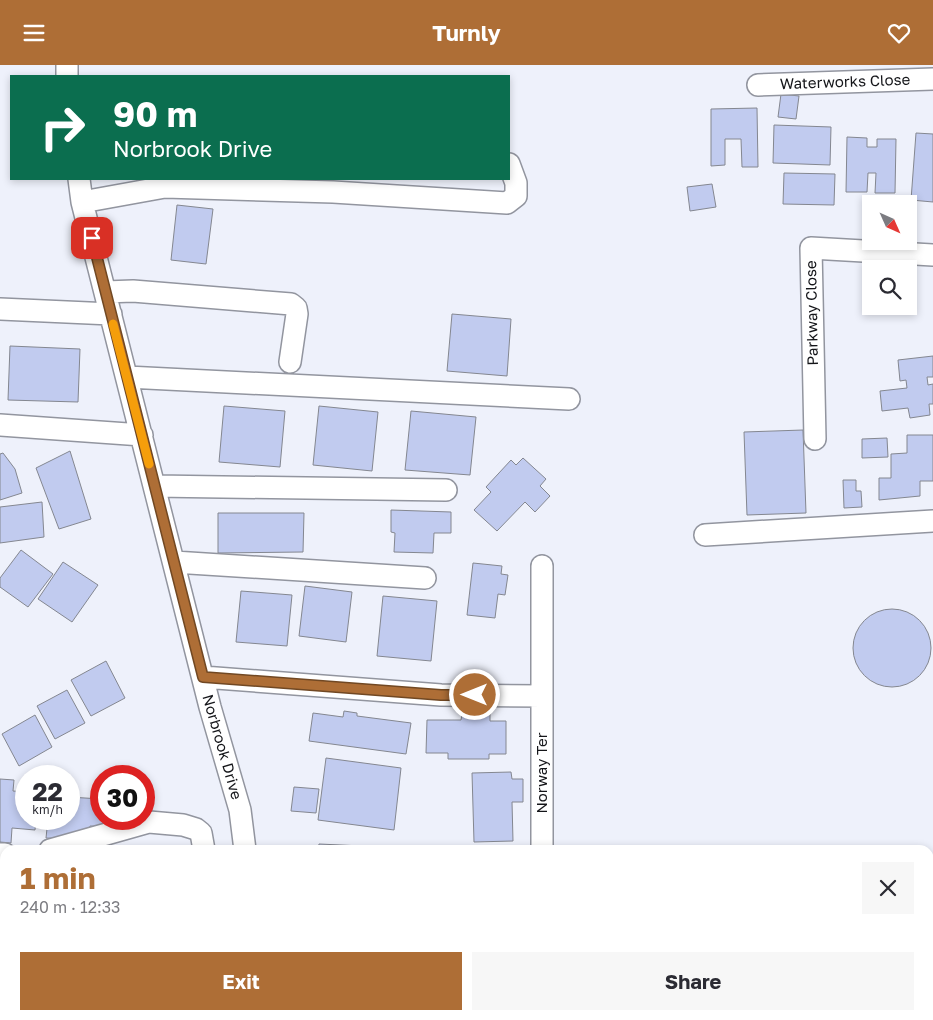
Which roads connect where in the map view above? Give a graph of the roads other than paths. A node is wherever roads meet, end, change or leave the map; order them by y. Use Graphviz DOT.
graph roads {
  1 [pos="933,79"];
  2 [pos="758,85"];
  3 [pos="510,167"];
  4 [pos="79,180"];
  5 [pos="82,202"];
  6 [pos="933,255"];
  7 [pos="106,292"];
  8 [pos="0,309"];
  9 [pos="111,314"];
  10 [pos="290,362"];
  11 [pos="127,377"];
  12 [pos="569,399"];
  13 [pos="0,425"];
  14 [pos="142,435"];
  15 [pos="815,439"];
  16 [pos="155,486"];
  17 [pos="446,490"];
  18 [pos="933,521"];
  19 [pos="705,535"];
  20 [pos="174,562"];
  21 [pos="542,566"];
  22 [pos="425,578"];
  23 [pos="203,677"];
  24 [pos="542,696"];
  25 [pos="68,845"];
  26 [pos="203,845"];
  27 [pos="244,845"];
  28 [pos="542,845"];
  1 -- 2 [label="street, Waterworks Close"];
  3 -- 5 [label="street"];
  4 -- 5 [label="street, Norbrook Drive"];
  5 -- 7 [label="street, Norbrook Drive"];
  6 -- 15 [label="street, Parkway Close"];
  7 -- 9 [label="street, Norbrook Drive"];
  7 -- 10 [label="street"];
  8 -- 9 [label="street"];
  9 -- 11 [label="street, Norbrook Drive"];
  11 -- 12 [label="street"];
  11 -- 14 [label="street, Norbrook Drive"];
  13 -- 14 [label="street"];
  14 -- 16 [label="street, Norbrook Drive"];
  16 -- 17 [label="street"];
  16 -- 20 [label="street, Norbrook Drive"];
  18 -- 19 [label="street"];
  20 -- 22 [label="street"];
  20 -- 23 [label="street, Norbrook Drive"];
  21 -- 24 [label="street, Norway Ter"];
  23 -- 24 [label="street"];
  23 -- 27 [label="street, Norbrook Drive"];
  24 -- 28 [label="street, Norway Ter"];
  25 -- 26 [label="street"];
}
